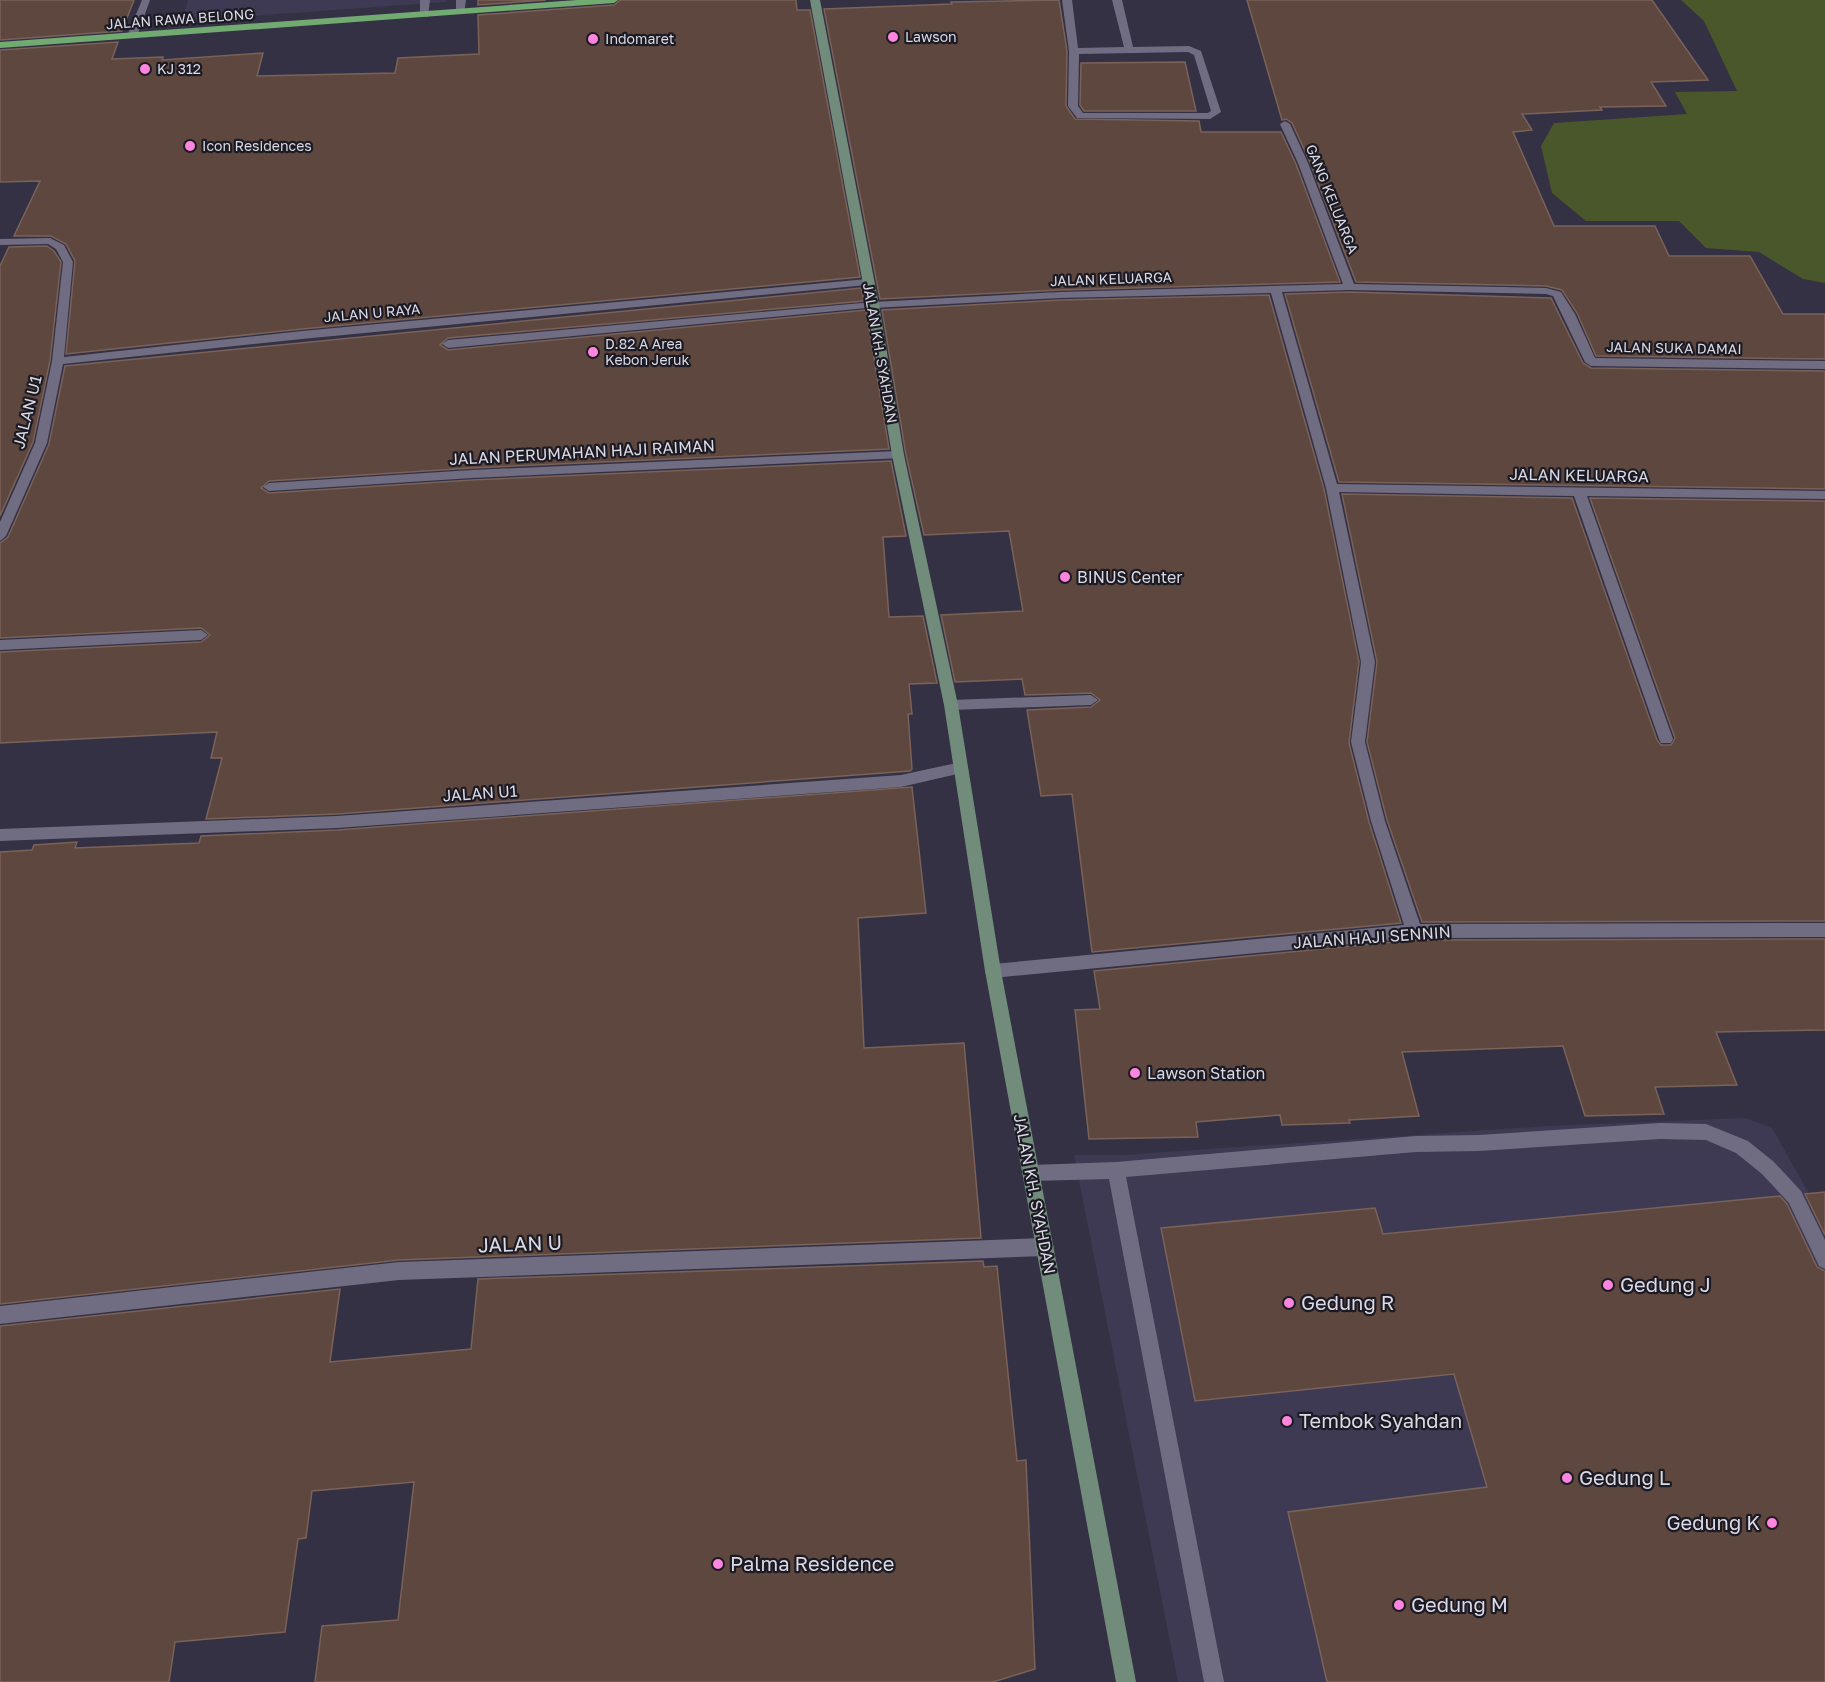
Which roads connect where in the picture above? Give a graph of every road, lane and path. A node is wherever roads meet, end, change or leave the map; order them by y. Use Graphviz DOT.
graph roads {
  1 [pos="147,0"];
  2 [pos="425,0"];
  3 [pos="461,0"];
  4 [pos="602,0"];
  5 [pos="614,0"];
  6 [pos="815,0"];
  7 [pos="1067,0"];
  8 [pos="1118,0"];
  9 [pos="461,12"];
  10 [pos="425,15"];
  11 [pos="132,36"];
  12 [pos="0,45"];
  13 [pos="1129,49"];
  14 [pos="1074,51"];
  15 [pos="1285,124"];
  16 [pos="0,242"];
  17 [pos="867,282"];
  18 [pos="1350,287"];
  19 [pos="1276,289"];
  20 [pos="873,305"];
  21 [pos="448,344"];
  22 [pos="58,361"];
  23 [pos="1825,365"];
  24 [pos="898,455"];
  25 [pos="269,487"];
  26 [pos="1332,488"];
  27 [pos="1579,491"];
  28 [pos="1825,495"];
  29 [pos="0,536"];
  30 [pos="201,635"];
  31 [pos="0,645"];
  32 [pos="1091,700"];
  33 [pos="951,705"];
  34 [pos="1666,739"];
  35 [pos="961,768"];
  36 [pos="0,835"];
  37 [pos="1414,930"];
  38 [pos="1825,930"];
  39 [pos="993,971"];
  40 [pos="1116,1170"];
  41 [pos="1031,1173"];
  42 [pos="1044,1247"];
  43 [pos="1825,1260"];
  44 [pos="0,1315"];
  45 [pos="1126,1682"];
  46 [pos="1214,1682"];
  1 -- 11 [label="street"];
  2 -- 10 [label="street"];
  3 -- 9 [label="street"];
  4 -- 5 [label="main road, JALAN RAWA BELONG"];
  4 -- 9 [label="main road, JALAN RAWA BELONG"];
  6 -- 17 [label="street, JALAN KH. SYAHDAN"];
  7 -- 14 [label="street"];
  8 -- 13 [label="street"];
  9 -- 10 [label="main road, JALAN RAWA BELONG"];
  10 -- 11 [label="main road, JALAN RAWA BELONG"];
  11 -- 12 [label="main road, JALAN RAWA BELONG"];
  13 -- 14 [label="street"];
  13 -- 14 [label="street"];
  15 -- 18 [label="street, GANG KELUARGA"];
  16 -- 22 [label="street"];
  17 -- 20 [label="street, JALAN KH. SYAHDAN"];
  17 -- 22 [label="street, JALAN U RAYA"];
  18 -- 19 [label="street, JALAN KELUARGA"];
  18 -- 23 [label="street, JALAN SUKA DAMAI"];
  19 -- 20 [label="street, JALAN KELUARGA"];
  19 -- 26 [label="street"];
  20 -- 21 [label="street, JALAN KELUARGA"];
  20 -- 24 [label="street, JALAN KH. SYAHDAN"];
  22 -- 29 [label="street, JALAN U1"];
  24 -- 25 [label="street, JALAN PERUMAHAN HAJI RAIMAN"];
  24 -- 33 [label="street, JALAN KH. SYAHDAN"];
  26 -- 27 [label="street, JALAN KELUARGA"];
  26 -- 37 [label="street"];
  27 -- 28 [label="street, JALAN KELUARGA"];
  27 -- 34 [label="street"];
  30 -- 31 [label="street"];
  32 -- 33 [label="street"];
  33 -- 35 [label="street, JALAN KH. SYAHDAN"];
  35 -- 36 [label="street, JALAN U1"];
  35 -- 39 [label="street, JALAN KH. SYAHDAN"];
  37 -- 38 [label="street, JALAN HAJI SENNIN"];
  37 -- 39 [label="street, JALAN HAJI SENNIN"];
  39 -- 41 [label="street, JALAN KH. SYAHDAN"];
  40 -- 41 [label="street"];
  40 -- 43 [label="street"];
  40 -- 46 [label="street"];
  41 -- 42 [label="street, JALAN KH. SYAHDAN"];
  42 -- 44 [label="street, JALAN U"];
  42 -- 45 [label="street, JALAN KH. SYAHDAN"];
}
